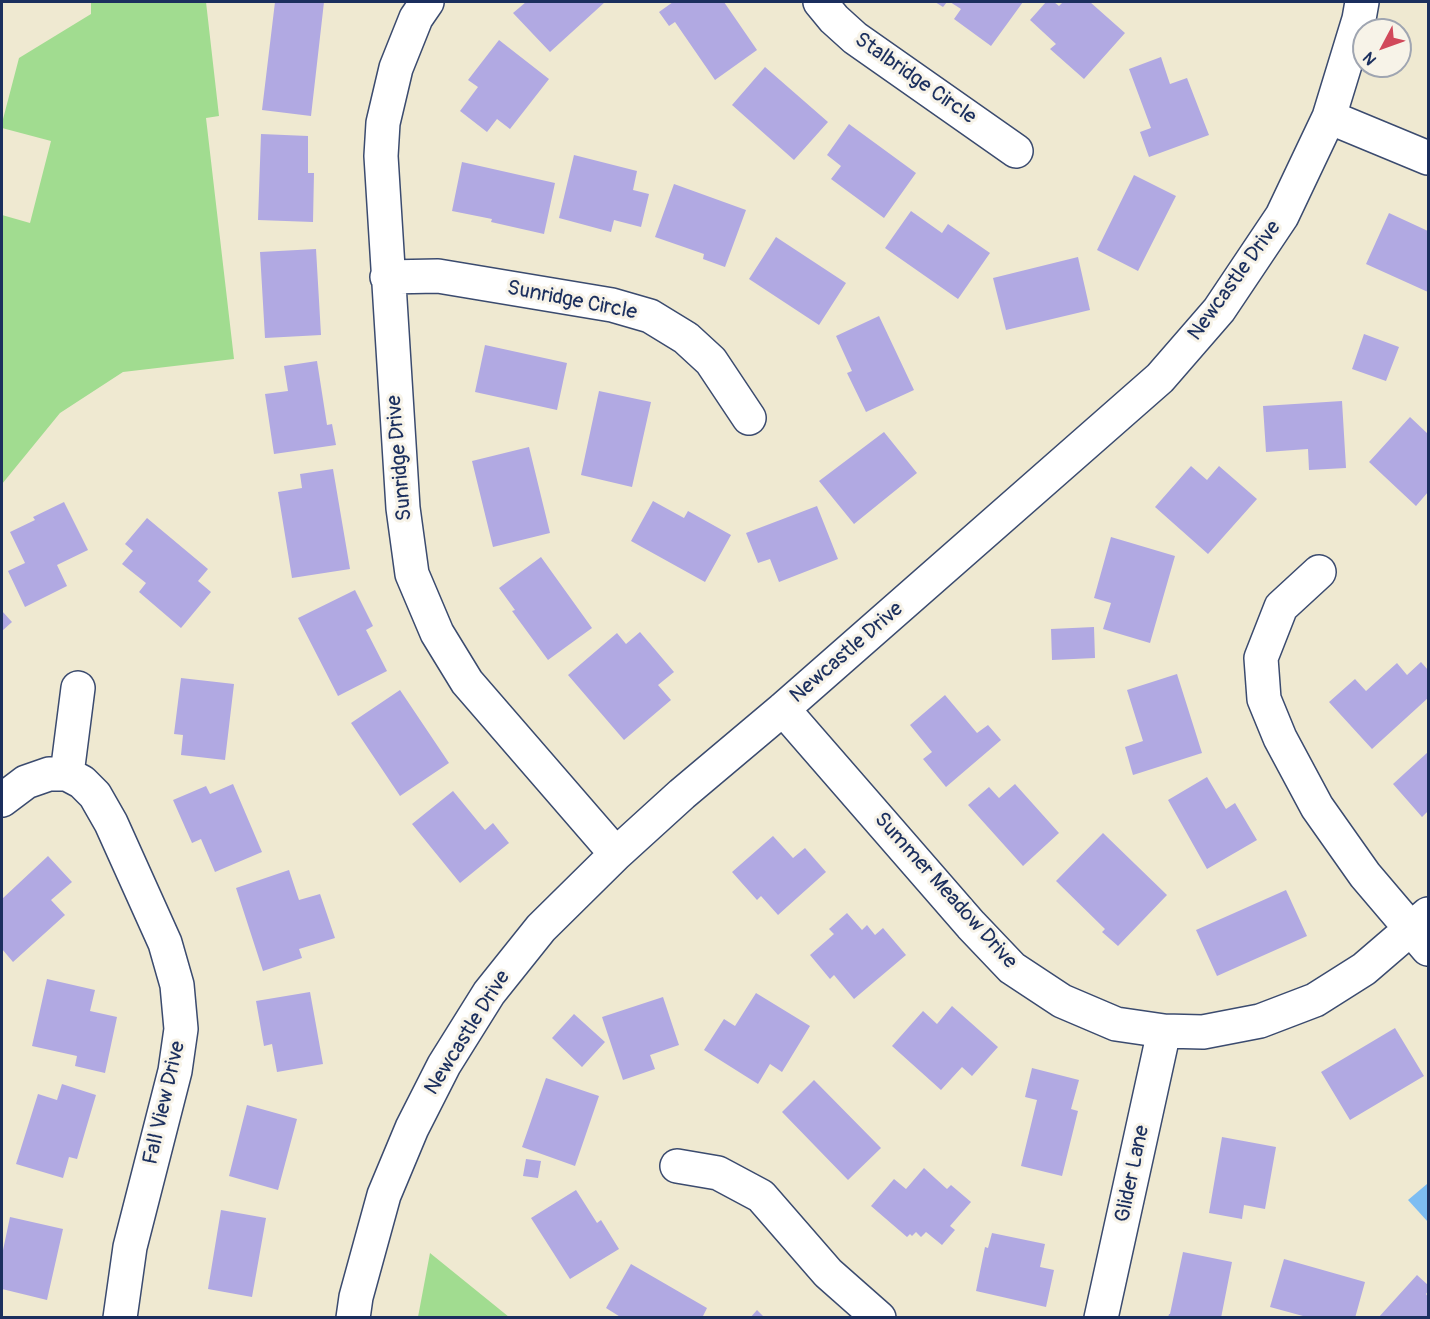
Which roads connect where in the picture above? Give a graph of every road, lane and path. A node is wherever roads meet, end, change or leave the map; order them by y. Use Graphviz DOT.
graph roads {
  1 [pos="427,2"];
  2 [pos="820,2"];
  3 [pos="1362,2"];
  4 [pos="1329,117"];
  5 [pos="1016,151"];
  6 [pos="1428,158"];
  7 [pos="387,277"];
  8 [pos="749,418"];
  9 [pos="1319,572"];
  10 [pos="78,688"];
  11 [pos="783,709"];
  12 [pos="67,774"];
  13 [pos="2,800"];
  14 [pos="616,854"];
  15 [pos="1423,931"];
  16 [pos="1164,1031"];
  17 [pos="677,1166"];
  18 [pos="120,1317"];
  19 [pos="353,1317"];
  20 [pos="879,1317"];
  21 [pos="1101,1317"];
  1 -- 7 [label="street, Sunridge Drive"];
  2 -- 5 [label="street, Stalbridge Circle"];
  3 -- 4 [label="street, Newcastle Drive"];
  4 -- 6 [label="street"];
  4 -- 11 [label="street, Newcastle Drive"];
  7 -- 8 [label="street, Sunridge Circle"];
  7 -- 14 [label="street, Sunridge Drive"];
  9 -- 15 [label="street"];
  10 -- 12 [label="street"];
  11 -- 14 [label="street, Newcastle Drive"];
  11 -- 16 [label="street, Summer Meadow Drive"];
  12 -- 13 [label="street"];
  12 -- 18 [label="street, Fall View Drive"];
  14 -- 19 [label="street, Newcastle Drive"];
  15 -- 16 [label="street, Summer Meadow Drive"];
  16 -- 21 [label="street, Glider Lane"];
  17 -- 20 [label="street"];
}
